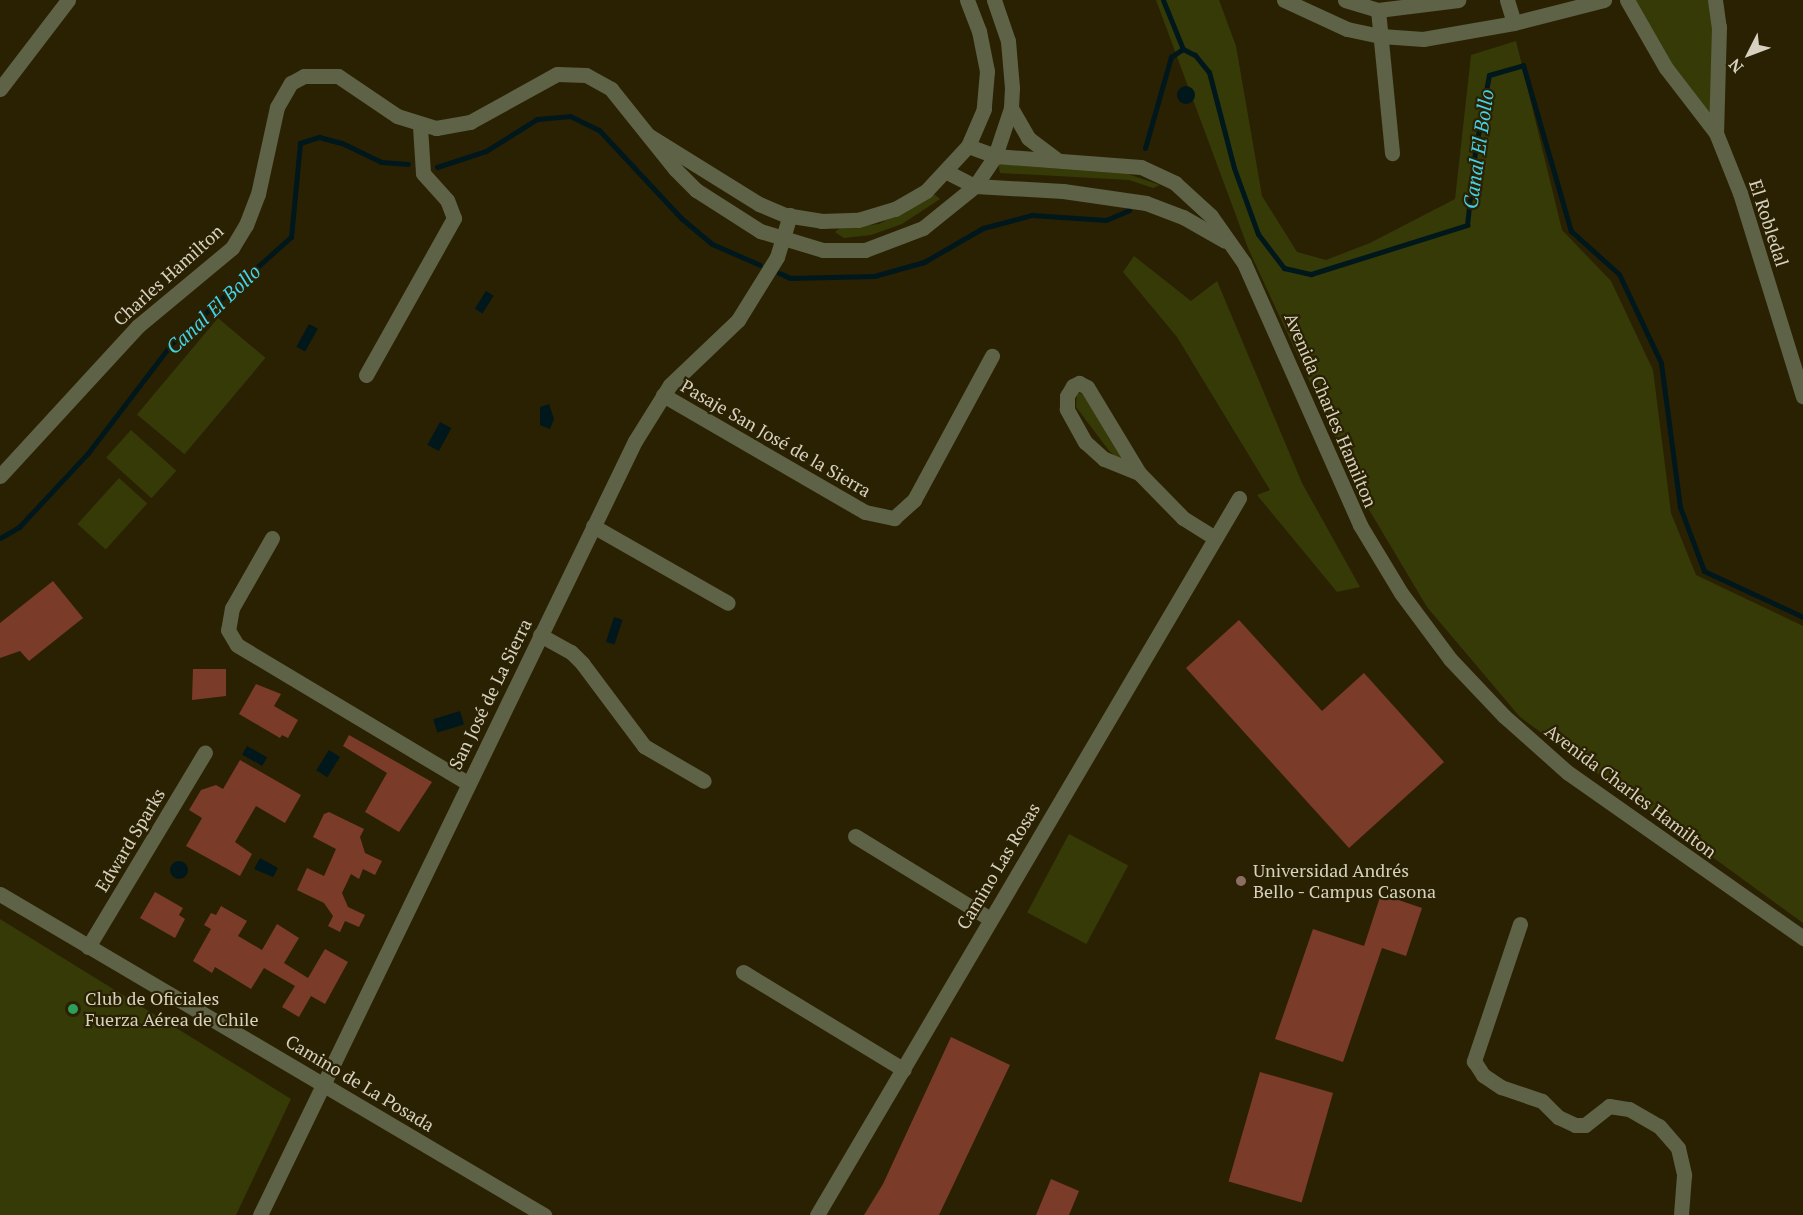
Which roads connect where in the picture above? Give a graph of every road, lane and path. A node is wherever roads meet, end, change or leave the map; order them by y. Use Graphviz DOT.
graph roads {
  1 [pos="68,0"];
  2 [pos="967,0"];
  3 [pos="994,0"];
  4 [pos="1284,0"];
  5 [pos="1345,0"];
  6 [pos="1458,0"];
  7 [pos="1507,0"];
  8 [pos="1604,0"];
  9 [pos="1627,0"];
  10 [pos="1715,0"];
  11 [pos="1378,10"];
  12 [pos="1514,23"];
  13 [pos="1381,36"];
  14 [pos="0,89"];
  15 [pos="1011,108"];
  16 [pos="420,126"];
  17 [pos="1716,133"];
  18 [pos="648,135"];
  19 [pos="968,146"];
  20 [pos="1392,153"];
  21 [pos="995,156"];
  22 [pos="1058,160"];
  23 [pos="947,172"];
  24 [pos="975,186"];
  25 [pos="790,215"];
  26 [pos="784,241"];
  27 [pos="1233,246"];
  28 [pos="992,356"];
  29 [pos="366,375"];
  30 [pos="663,395"];
  31 [pos="1803,396"];
  32 [pos="1139,473"];
  33 [pos="0,476"];
  34 [pos="1239,498"];
  35 [pos="593,526"];
  36 [pos="272,538"];
  37 [pos="1215,538"];
  38 [pos="728,603"];
  39 [pos="540,635"];
  40 [pos="205,752"];
  41 [pos="704,781"];
  42 [pos="469,784"];
  43 [pos="855,836"];
  44 [pos="0,894"];
  45 [pos="989,918"];
  46 [pos="1520,924"];
  47 [pos="1803,938"];
  48 [pos="88,947"];
  49 [pos="743,972"];
  50 [pos="904,1070"];
  51 [pos="325,1086"];
  52 [pos="260,1215"];
  53 [pos="544,1215"];
  54 [pos="817,1215"];
  55 [pos="1681,1215"];
  1 -- 14 [label="street"];
  2 -- 19 [label="street"];
  3 -- 15 [label="street"];
  4 -- 13 [label="street"];
  5 -- 11 [label="street"];
  6 -- 11 [label="street"];
  7 -- 12 [label="street"];
  8 -- 12 [label="street"];
  9 -- 17 [label="street, El Robledal"];
  10 -- 17 [label="street, El Robledal"];
  11 -- 13 [label="street"];
  12 -- 13 [label="street"];
  13 -- 20 [label="street"];
  15 -- 21 [label="street"];
  15 -- 22 [label="street"];
  16 -- 18 [label="street"];
  16 -- 29 [label="street"];
  16 -- 33 [label="street, Charles Hamilton"];
  17 -- 31 [label="street, El Robledal"];
  18 -- 25 [label="street"];
  18 -- 26 [label="street"];
  19 -- 21 [label="street, Avenida Charles Hamilton"];
  19 -- 23 [label="street"];
  21 -- 22 [label="street, Avenida Charles Hamilton"];
  21 -- 24 [label="street"];
  22 -- 27 [label="street, Avenida Charles Hamilton"];
  23 -- 24 [label="street"];
  23 -- 25 [label="street"];
  24 -- 26 [label="street"];
  24 -- 27 [label="street"];
  25 -- 26 [label="street, San José de La Sierra"];
  26 -- 30 [label="street, San José de La Sierra"];
  27 -- 47 [label="street, Avenida Charles Hamilton"];
  28 -- 30 [label="street, Pasaje San José de la Sierra"];
  30 -- 35 [label="street, San José de La Sierra"];
  32 -- 32 [label="street"];
  32 -- 37 [label="street"];
  34 -- 37 [label="street, Camino Las Rosas"];
  35 -- 38 [label="street"];
  35 -- 39 [label="street, San José de La Sierra"];
  36 -- 42 [label="street"];
  37 -- 45 [label="street, Camino Las Rosas"];
  39 -- 41 [label="street"];
  39 -- 42 [label="street, San José de La Sierra"];
  40 -- 48 [label="street, Edward Sparks"];
  42 -- 51 [label="street, San José de La Sierra"];
  43 -- 45 [label="street"];
  44 -- 48 [label="street, Camino de La Posada"];
  45 -- 50 [label="street, Camino Las Rosas"];
  46 -- 55 [label="street"];
  48 -- 51 [label="street, Camino de La Posada"];
  49 -- 50 [label="street"];
  50 -- 54 [label="street, Camino Las Rosas"];
  51 -- 52 [label="street, San José de La Sierra"];
  51 -- 53 [label="street, Camino de La Posada"];
}
